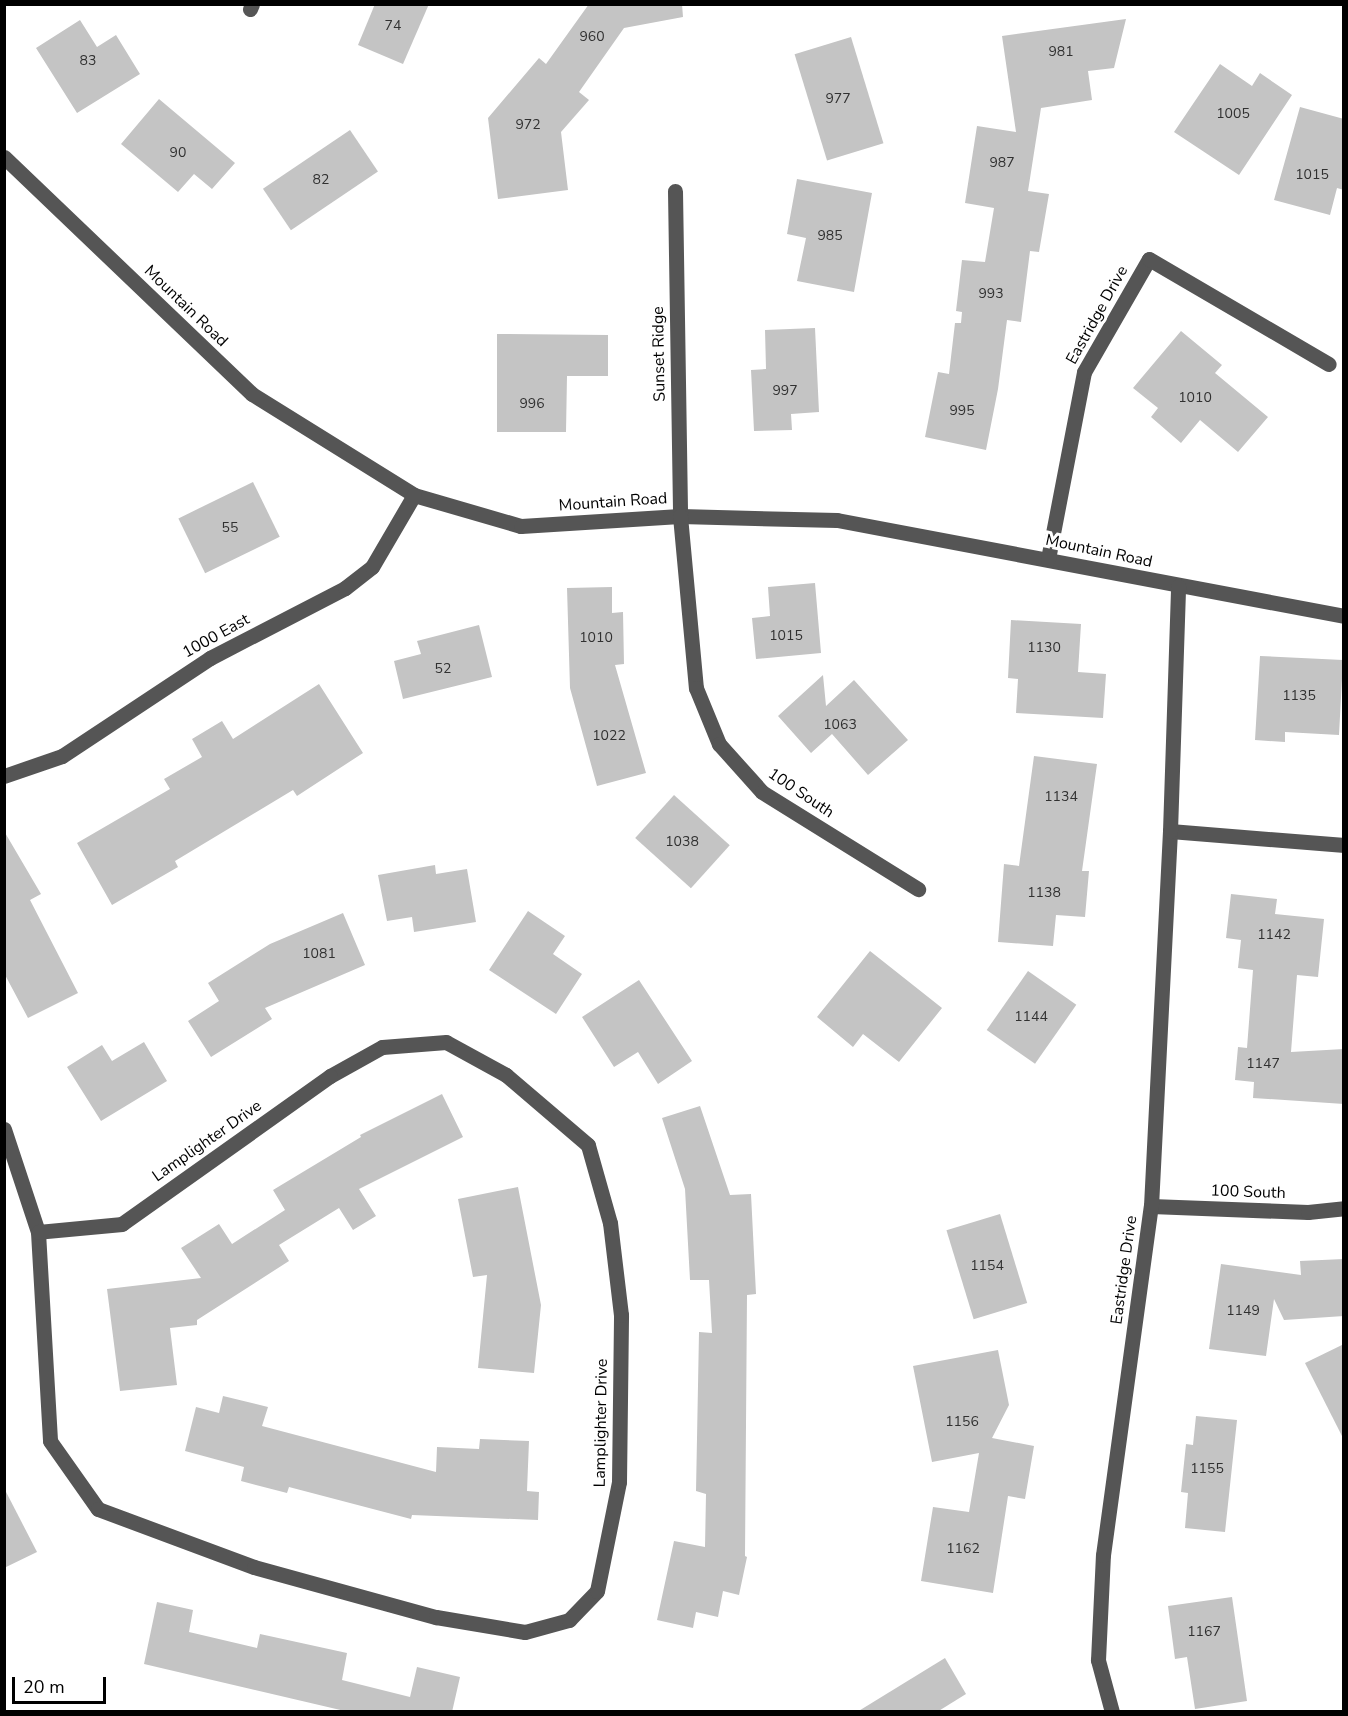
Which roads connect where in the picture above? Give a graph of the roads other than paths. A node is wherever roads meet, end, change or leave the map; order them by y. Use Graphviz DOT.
graph roads {
  1 [pos="4,156"];
  2 [pos="675,192"];
  3 [pos="1329,364"];
  4 [pos="414,495"];
  5 [pos="680,516"];
  6 [pos="1048,559"];
  7 [pos="1178,586"];
  8 [pos="1344,616"];
  9 [pos="4,776"];
  10 [pos="1170,831"];
  11 [pos="1344,845"];
  12 [pos="918,889"];
  13 [pos="4,1129"];
  14 [pos="1151,1206"];
  15 [pos="1344,1208"];
  16 [pos="38,1232"];
  17 [pos="1112,1712"];
  1 -- 4 [label="street, Mountain Road"];
  2 -- 5 [label="street, Sunset Ridge"];
  3 -- 6 [label="street, Eastridge Drive"];
  4 -- 5 [label="street, Mountain Road"];
  4 -- 9 [label="street, 1000 East"];
  5 -- 6 [label="street, Mountain Road"];
  5 -- 12 [label="street, 100 South"];
  6 -- 7 [label="street, Mountain Road"];
  7 -- 8 [label="street, Mountain Road"];
  7 -- 10 [label="street, Eastridge Drive"];
  10 -- 11 [label="street"];
  10 -- 14 [label="street, Eastridge Drive"];
  13 -- 16 [label="street, Lamplighter Drive"];
  14 -- 15 [label="street, 100 South"];
  14 -- 17 [label="street, Eastridge Drive"];
  16 -- 16 [label="street, Lamplighter Drive"];
}
